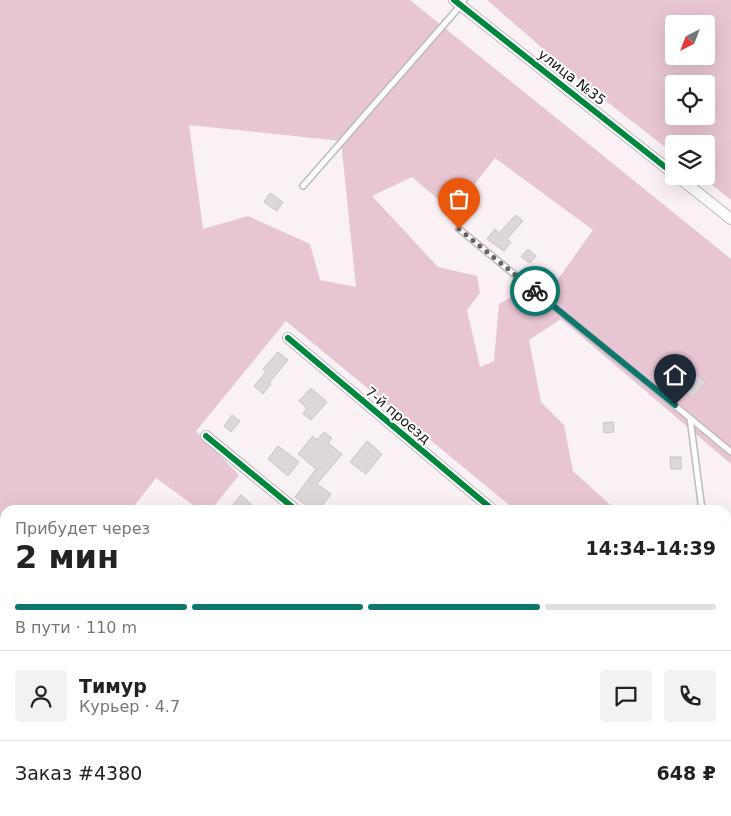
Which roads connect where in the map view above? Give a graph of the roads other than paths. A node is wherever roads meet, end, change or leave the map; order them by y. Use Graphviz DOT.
graph roads {
  1 [pos="460,2"];
  2 [pos="665,167"];
  3 [pos="688,185"];
  4 [pos="303,186"];
  5 [pos="731,219"];
  6 [pos="459,229"];
  7 [pos="288,338"];
  8 [pos="690,418"];
  9 [pos="206,436"];
  10 [pos="731,452"];
  11 [pos="290,505"];
  12 [pos="486,505"];
  13 [pos="701,505"];
  1 -- 2 [label="street, улица №35"];
  1 -- 4 [label="lane"];
  3 -- 5 [label="street"];
  6 -- 8 [label="lane"];
  7 -- 12 [label="street, 7-й проезд"];
  8 -- 10 [label="lane"];
  8 -- 13 [label="lane"];
  9 -- 11 [label="street"];
}
